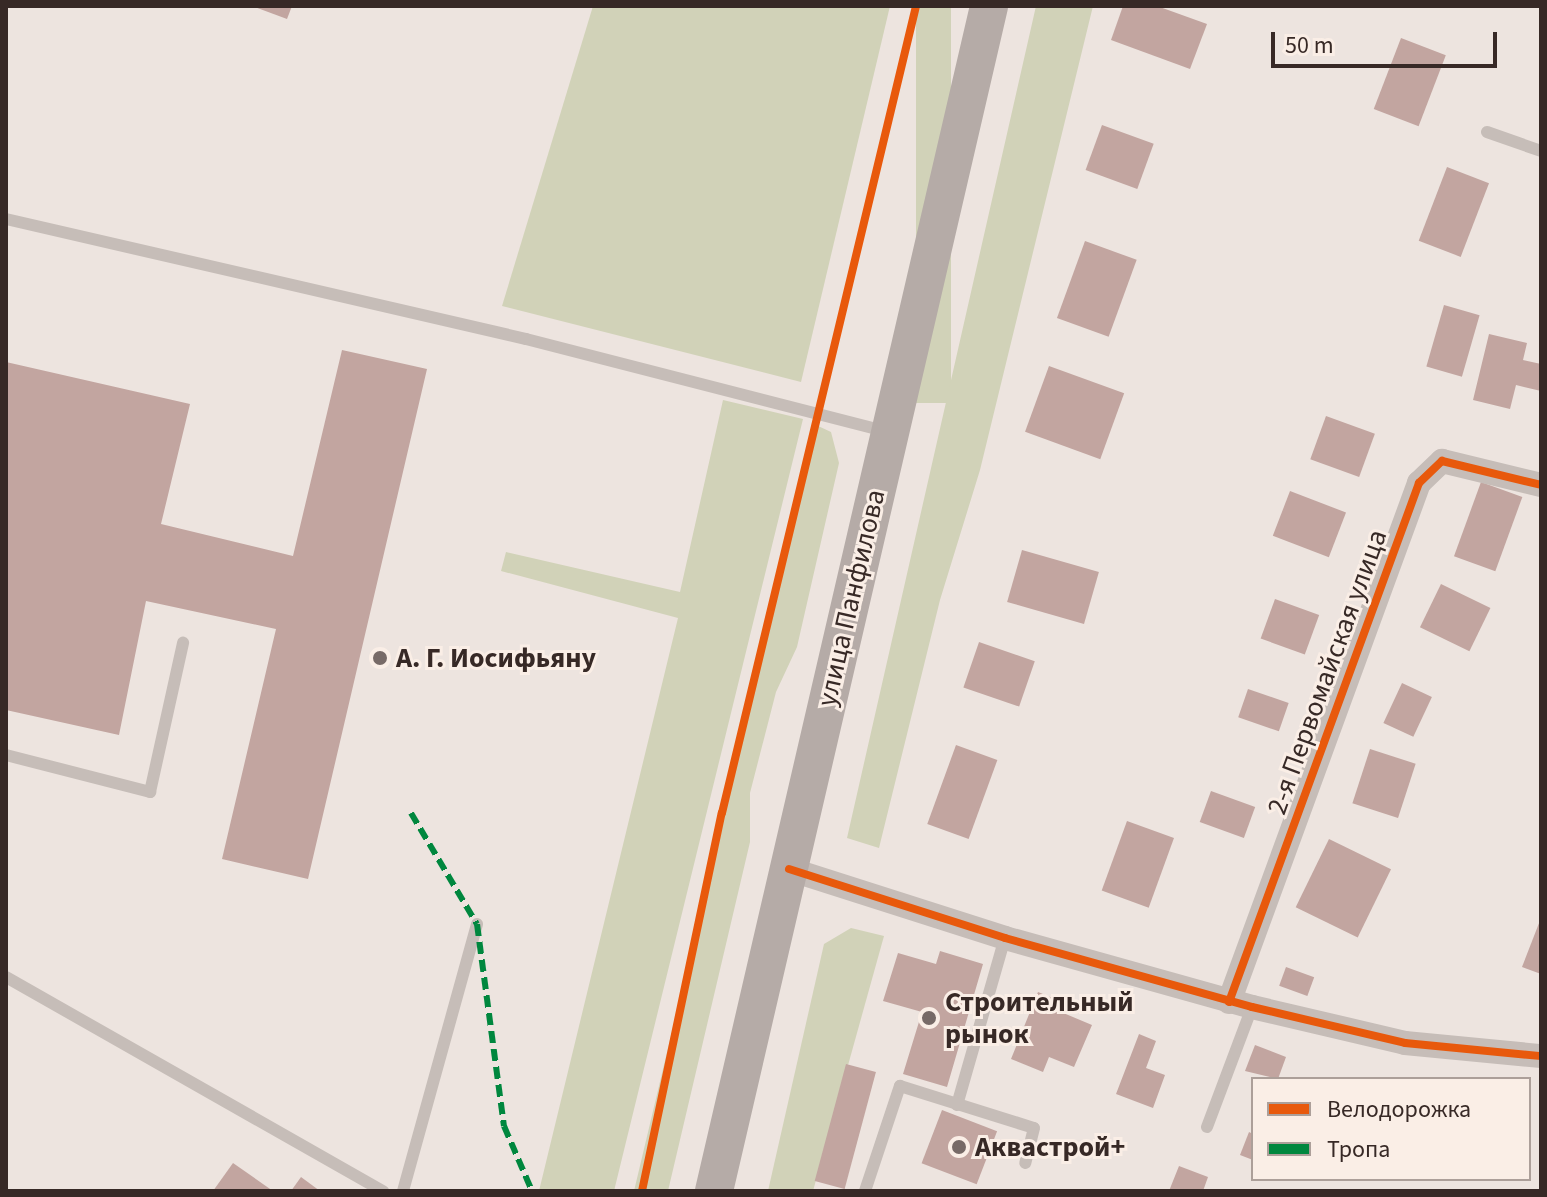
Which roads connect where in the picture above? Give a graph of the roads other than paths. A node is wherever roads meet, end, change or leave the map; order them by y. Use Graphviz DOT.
graph roads {
  1 [pos="989,6"];
  2 [pos="1487,132"];
  3 [pos="1541,151"];
  4 [pos="6,219"];
  5 [pos="889,432"];
  6 [pos="1541,485"];
  7 [pos="183,643"];
  8 [pos="6,755"];
  9 [pos="789,869"];
  10 [pos="477,924"];
  11 [pos="1005,938"];
  12 [pos="6,977"];
  13 [pos="1240,1004"];
  14 [pos="1541,1056"];
  15 [pos="957,1105"];
  16 [pos="1207,1127"];
  17 [pos="1025,1163"];
  18 [pos="383,1191"];
  19 [pos="403,1191"];
  20 [pos="714,1191"];
  21 [pos="865,1191"];
  1 -- 5 [label="main road, улица Панфилова"];
  2 -- 3 [label="lane"];
  4 -- 5 [label="lane"];
  5 -- 9 [label="main road, улица Панфилова"];
  6 -- 13 [label="street, 2-я Первомайская улица"];
  7 -- 8 [label="lane"];
  9 -- 11 [label="street"];
  9 -- 20 [label="main road, улица Панфилова"];
  10 -- 19 [label="lane"];
  11 -- 13 [label="street"];
  11 -- 15 [label="lane"];
  12 -- 18 [label="lane"];
  13 -- 14 [label="street"];
  13 -- 16 [label="lane"];
  15 -- 17 [label="lane"];
  15 -- 21 [label="lane"];
}
